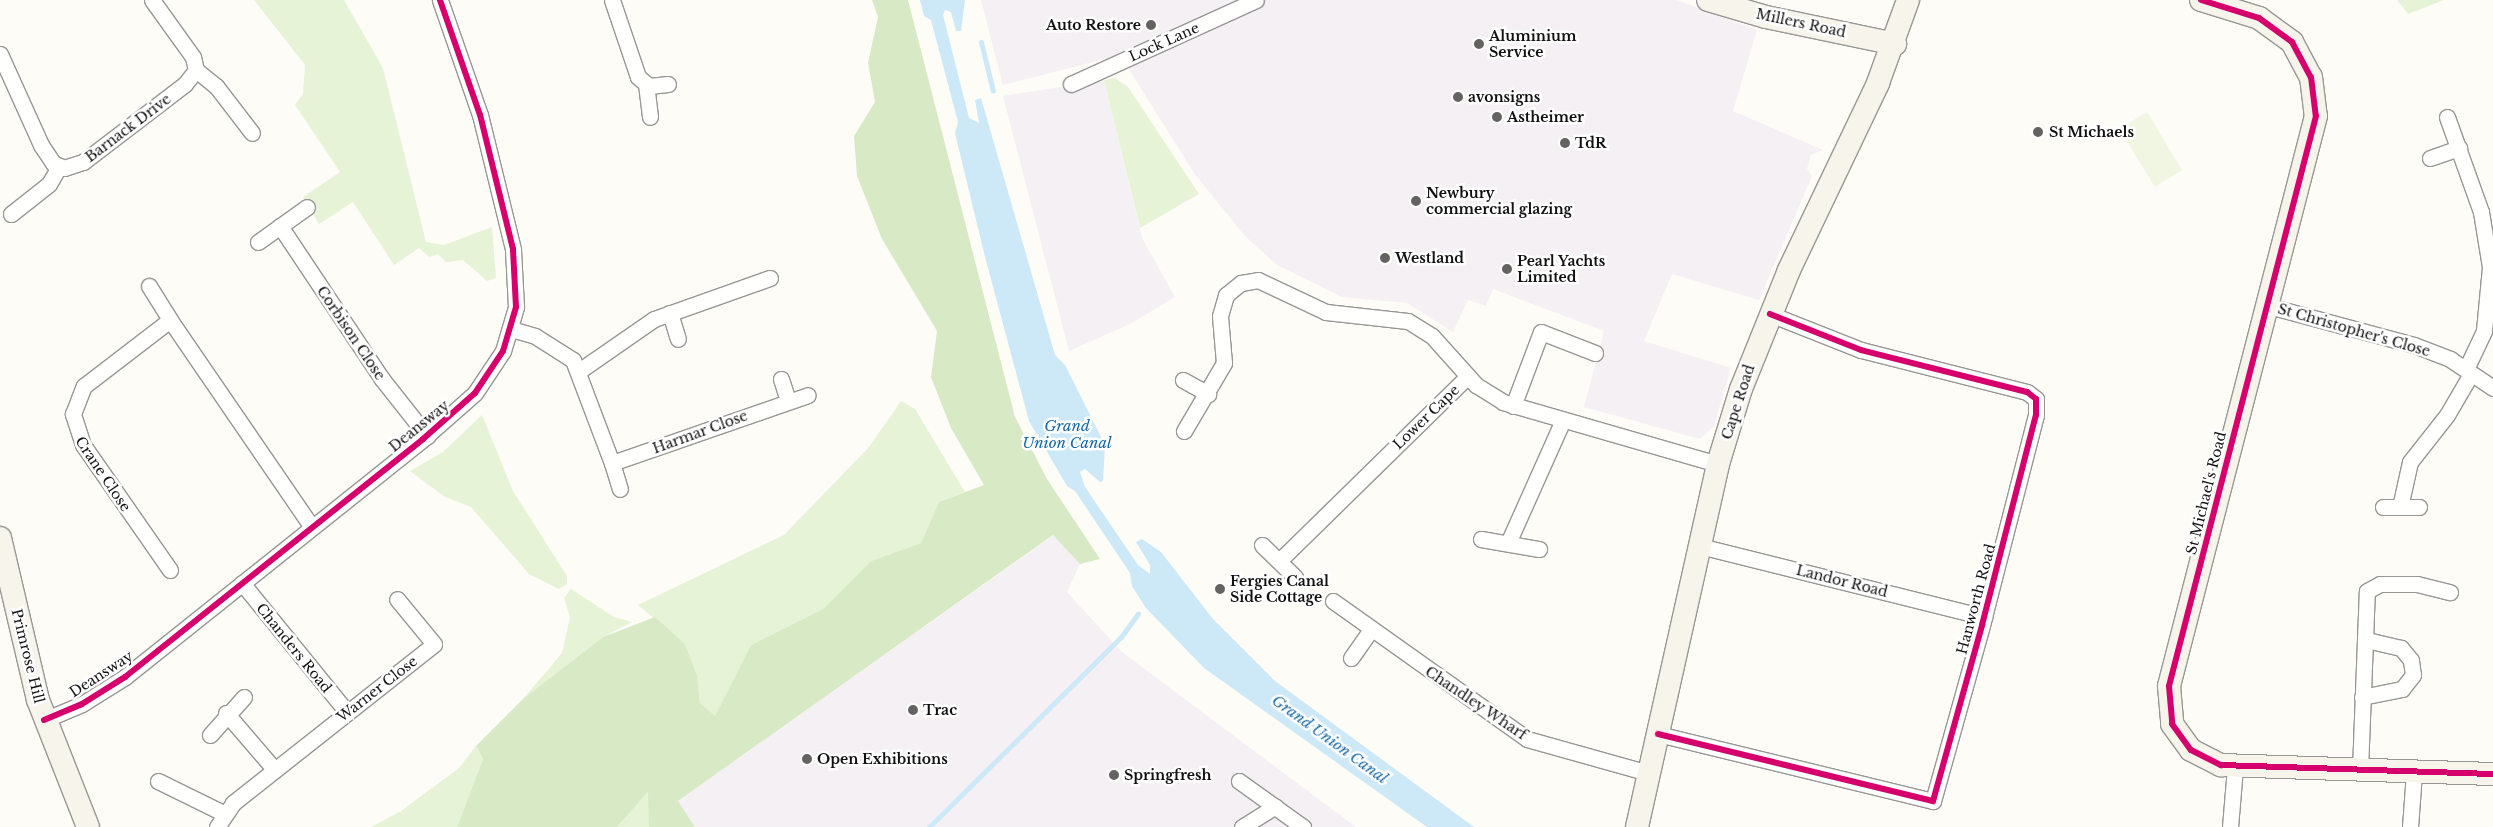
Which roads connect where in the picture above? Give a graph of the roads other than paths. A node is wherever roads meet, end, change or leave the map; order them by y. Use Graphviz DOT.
graph roads {
  1 [pos="152,0"];
  2 [pos="440,0"];
  3 [pos="612,0"];
  4 [pos="1256,0"];
  5 [pos="1708,0"];
  6 [pos="1908,0"];
  7 [pos="2202,0"];
  8 [pos="1895,44"];
  9 [pos="0,54"];
  10 [pos="196,70"];
  11 [pos="646,84"];
  12 [pos="668,84"];
  13 [pos="1071,84"];
  14 [pos="650,117"];
  15 [pos="2448,117"];
  16 [pos="252,133"];
  17 [pos="2459,148"];
  18 [pos="2430,158"];
  19 [pos="60,167"];
  20 [pos="307,207"];
  21 [pos="11,214"];
  22 [pos="280,226"];
  23 [pos="258,242"];
  24 [pos="770,278"];
  25 [pos="149,286"];
  26 [pos="2269,306"];
  27 [pos="670,313"];
  28 [pos="1770,314"];
  29 [pos="170,320"];
  30 [pos="511,329"];
  31 [pos="678,339"];
  32 [pos="1595,353"];
  33 [pos="579,371"];
  34 [pos="2468,371"];
  35 [pos="1467,377"];
  36 [pos="781,379"];
  37 [pos="1183,380"];
  38 [pos="2493,388"];
  39 [pos="1208,394"];
  40 [pos="808,395"];
  41 [pos="788,400"];
  42 [pos="1513,406"];
  43 [pos="1563,420"];
  44 [pos="1184,431"];
  45 [pos="427,436"];
  46 [pos="612,463"];
  47 [pos="1718,464"];
  48 [pos="620,489"];
  49 [pos="2383,506"];
  50 [pos="2400,507"];
  51 [pos="2419,508"];
  52 [pos="312,527"];
  53 [pos="0,538"];
  54 [pos="1481,539"];
  55 [pos="1508,543"];
  56 [pos="1262,545"];
  57 [pos="1700,546"];
  58 [pos="1539,550"];
  59 [pos="1279,561"];
  60 [pos="170,570"];
  61 [pos="1295,577"];
  62 [pos="242,584"];
  63 [pos="2450,592"];
  64 [pos="397,599"];
  65 [pos="1333,601"];
  66 [pos="1984,617"];
  67 [pos="1371,629"];
  68 [pos="2365,640"];
  69 [pos="1351,658"];
  70 [pos="244,697"];
  71 [pos="2362,697"];
  72 [pos="347,712"];
  73 [pos="226,713"];
  74 [pos="44,720"];
  75 [pos="1658,734"];
  76 [pos="210,735"];
  77 [pos="2235,767"];
  78 [pos="274,770"];
  79 [pos="2360,770"];
  80 [pos="2414,772"];
  81 [pos="1649,773"];
  82 [pos="2493,774"];
  83 [pos="158,781"];
  84 [pos="1239,781"];
  85 [pos="1275,806"];
  86 [pos="220,820"];
  87 [pos="88,827"];
  88 [pos="1242,827"];
  89 [pos="1304,827"];
  90 [pos="1637,827"];
  91 [pos="2230,827"];
  92 [pos="2410,827"];
  1 -- 10 [label="street"];
  2 -- 30 [label="street, Deansway"];
  3 -- 11 [label="street"];
  4 -- 13 [label="street, Lock Lane"];
  5 -- 8 [label="street, Millers Road"];
  6 -- 8 [label="street, Cape Road"];
  7 -- 26 [label="street, St Michael's Road"];
  8 -- 28 [label="street, Cape Road"];
  9 -- 19 [label="street"];
  10 -- 16 [label="street"];
  10 -- 19 [label="street, Barnack Drive"];
  11 -- 12 [label="street"];
  11 -- 14 [label="street"];
  15 -- 17 [label="street"];
  17 -- 18 [label="street"];
  17 -- 34 [label="street"];
  19 -- 21 [label="street"];
  20 -- 22 [label="street"];
  22 -- 23 [label="street"];
  22 -- 45 [label="street, Corbison Close"];
  24 -- 27 [label="street"];
  25 -- 29 [label="street"];
  26 -- 34 [label="street, St Christopher's Close"];
  26 -- 77 [label="street, St Michael's Road"];
  27 -- 31 [label="street"];
  27 -- 33 [label="street"];
  28 -- 47 [label="street, Cape Road"];
  28 -- 66 [label="street, Hanworth Road"];
  29 -- 52 [label="street"];
  29 -- 60 [label="street, Crane Close"];
  30 -- 33 [label="street"];
  30 -- 45 [label="street, Deansway"];
  32 -- 42 [label="street"];
  33 -- 46 [label="street"];
  34 -- 38 [label="street, St Christopher's Close"];
  34 -- 50 [label="street"];
  35 -- 39 [label="street"];
  35 -- 42 [label="street, Lower Cape"];
  35 -- 59 [label="street, Lower Cape"];
  36 -- 41 [label="street"];
  37 -- 39 [label="street"];
  39 -- 44 [label="street"];
  40 -- 41 [label="street, Harmar Close"];
  41 -- 46 [label="street, Harmar Close"];
  42 -- 43 [label="street, Lower Cape"];
  43 -- 47 [label="street, Lower Cape"];
  43 -- 55 [label="street"];
  45 -- 52 [label="street, Deansway"];
  46 -- 48 [label="street"];
  47 -- 57 [label="street, Cape Road"];
  49 -- 50 [label="street"];
  50 -- 51 [label="street"];
  52 -- 62 [label="street, Deansway"];
  53 -- 74 [label="street, Primrose Hill"];
  54 -- 55 [label="street"];
  55 -- 58 [label="street"];
  56 -- 59 [label="street"];
  57 -- 66 [label="street, Landor Road"];
  57 -- 75 [label="street, Cape Road"];
  59 -- 61 [label="street"];
  62 -- 72 [label="street, Chanders Road"];
  62 -- 74 [label="street, Deansway"];
  63 -- 68 [label="street"];
  64 -- 72 [label="street, Warner Close"];
  65 -- 67 [label="street, Chandley Wharf"];
  66 -- 75 [label="street, Hanworth Road"];
  67 -- 69 [label="street"];
  67 -- 81 [label="street, Chandley Wharf"];
  68 -- 71 [label="street"];
  68 -- 71 [label="street"];
  70 -- 73 [label="street"];
  71 -- 79 [label="street"];
  72 -- 78 [label="street, Warner Close"];
  73 -- 76 [label="street"];
  73 -- 78 [label="street"];
  74 -- 87 [label="street, Primrose Hill"];
  75 -- 81 [label="street, Cape Road"];
  77 -- 79 [label="street, St Michael's Road"];
  77 -- 91 [label="street"];
  78 -- 86 [label="street, Warner Close"];
  79 -- 80 [label="street, St Michael's Road"];
  80 -- 82 [label="street, St Michael's Road"];
  80 -- 92 [label="street"];
  81 -- 90 [label="street, Cape Road"];
  83 -- 86 [label="street, Warner Close"];
  84 -- 85 [label="street"];
  85 -- 88 [label="street"];
  85 -- 89 [label="street"];
}
